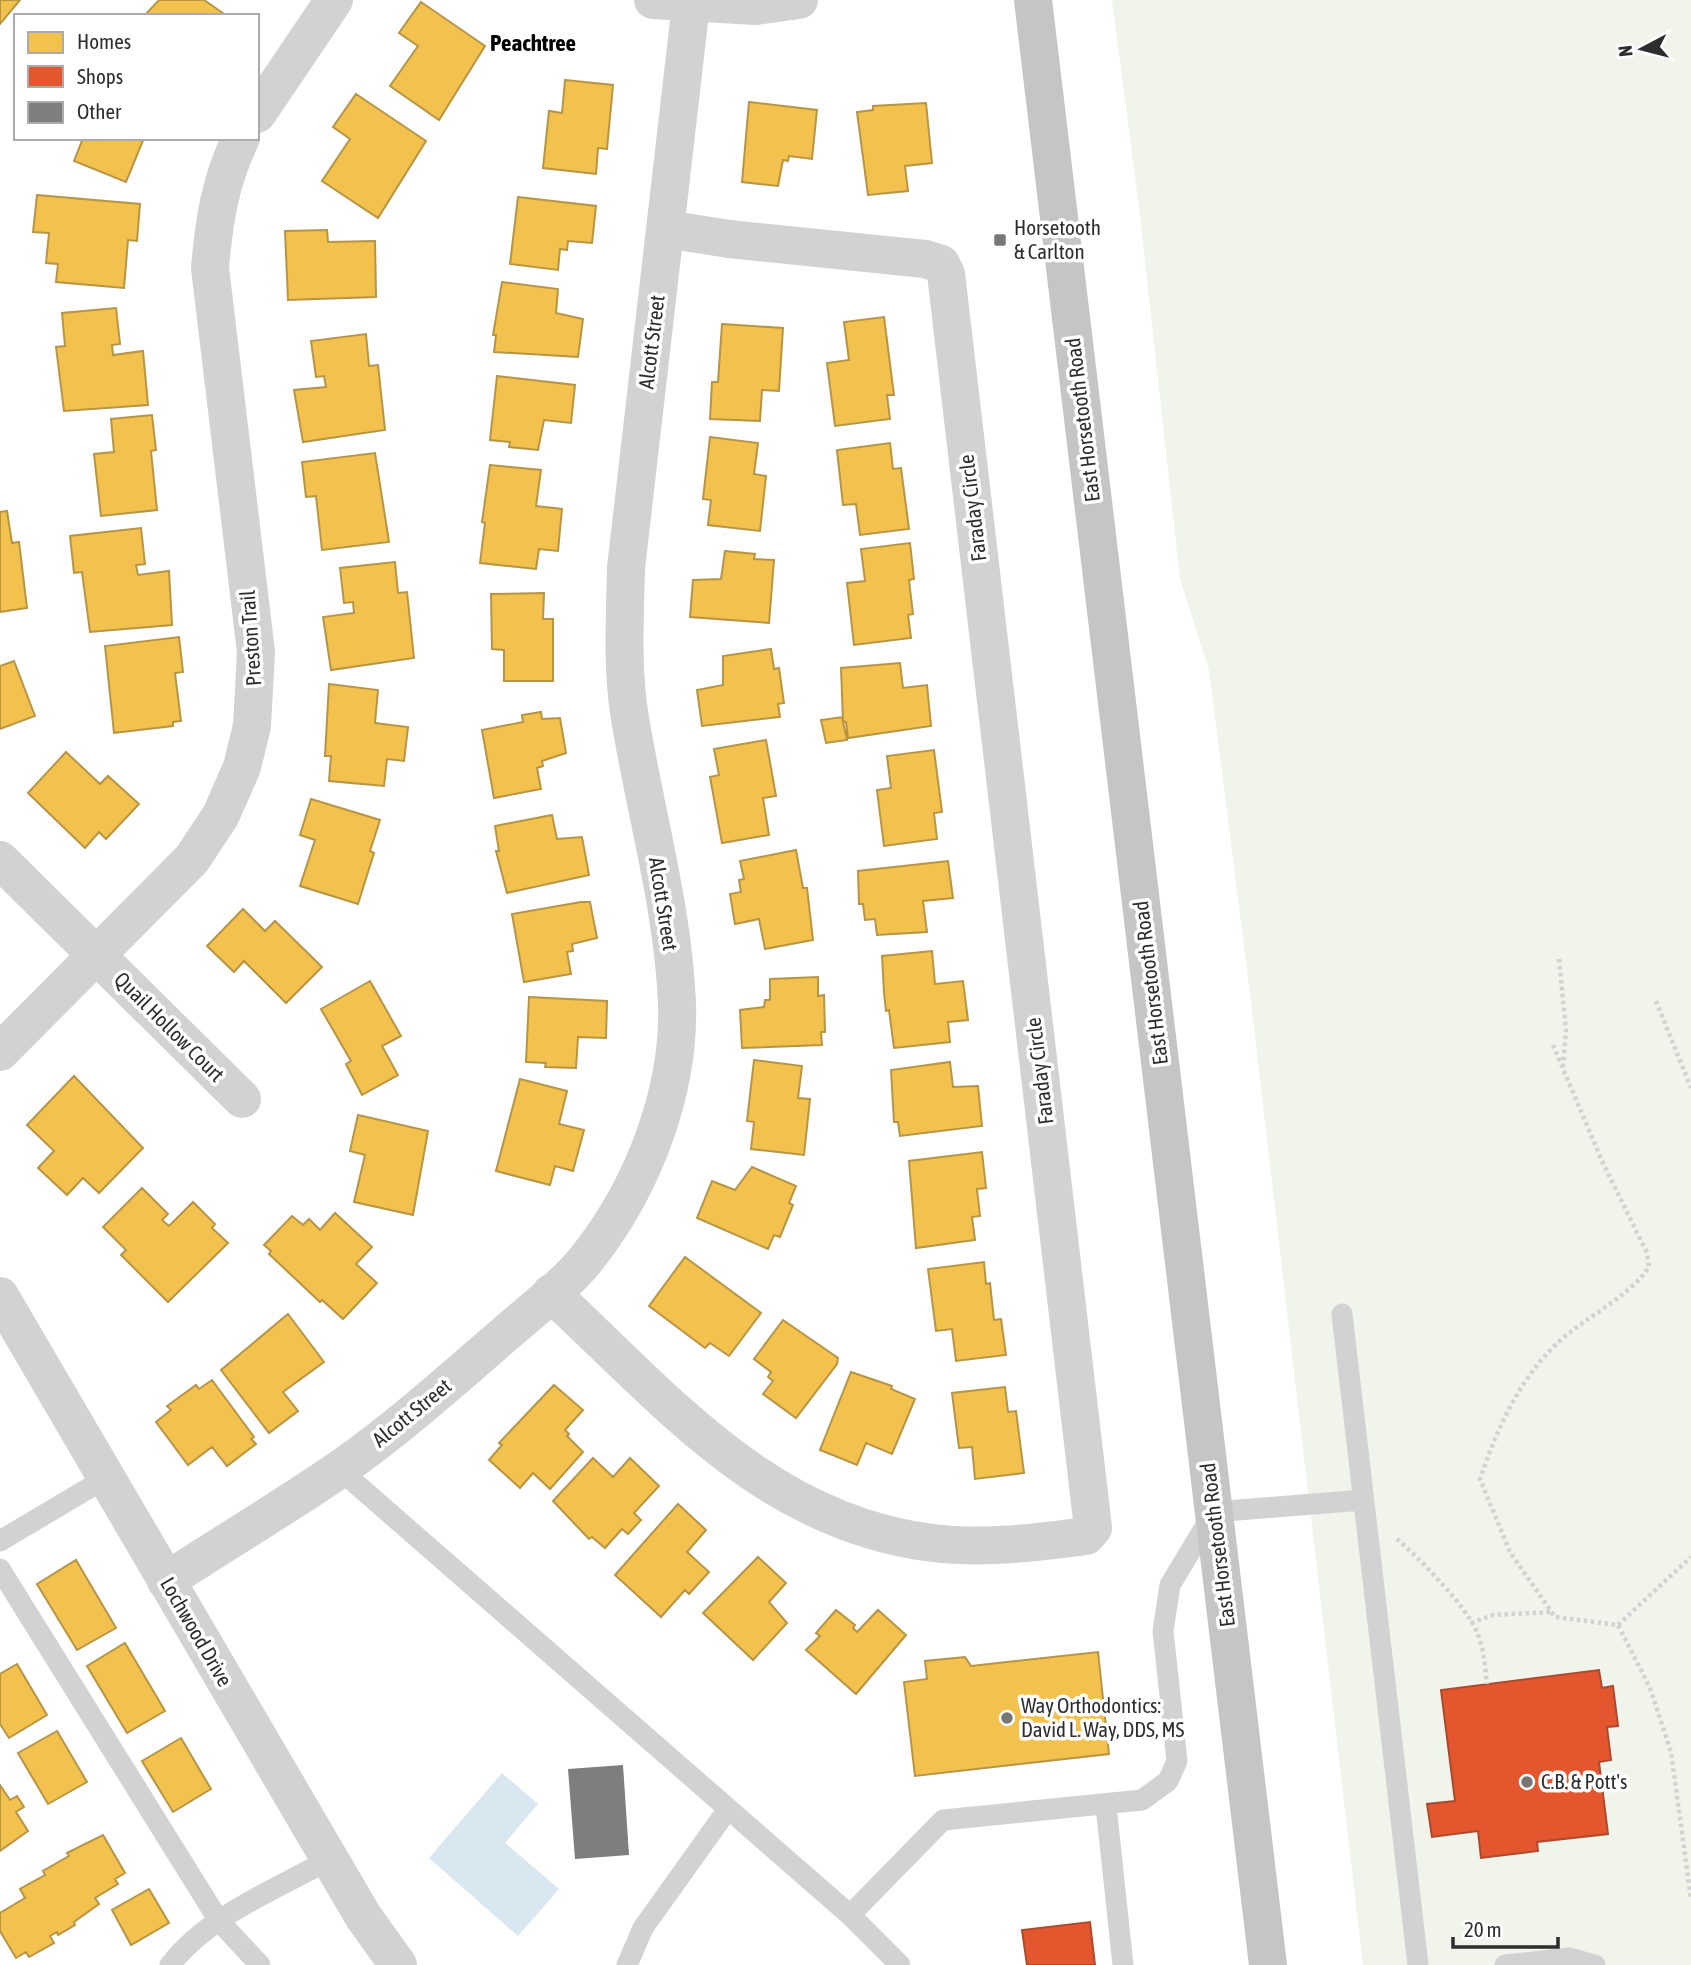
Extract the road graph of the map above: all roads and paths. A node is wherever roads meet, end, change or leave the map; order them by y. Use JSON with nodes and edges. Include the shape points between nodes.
{"nodes":[{"id":1,"x":334,"y":0,"type":"edge"},
{"id":2,"x":653,"y":0,"type":"edge"},
{"id":3,"x":799,"y":0,"type":"edge"},
{"id":4,"x":1033,"y":0,"type":"edge"},
{"id":5,"x":691,"y":5,"type":"junction"},
{"id":6,"x":259,"y":111,"type":"edge"},
{"id":7,"x":240,"y":140,"type":"edge"},
{"id":8,"x":666,"y":229,"type":"junction"},
{"id":9,"x":0,"y":860,"type":"edge"},
{"id":10,"x":96,"y":956,"type":"junction"},
{"id":11,"x":1559,"y":959,"type":"dead end"},
{"id":12,"x":1656,"y":1002,"type":"dead end"},
{"id":13,"x":1553,"y":1045,"type":"dead end"},
{"id":14,"x":0,"y":1052,"type":"edge"},
{"id":15,"x":1563,"y":1069,"type":"junction"},
{"id":16,"x":1691,"y":1088,"type":"edge"},
{"id":17,"x":242,"y":1099,"type":"dead end"},
{"id":18,"x":551,"y":1293,"type":"junction"},
{"id":19,"x":0,"y":1296,"type":"edge"},
{"id":20,"x":1342,"y":1314,"type":"dead end"},
{"id":21,"x":339,"y":1469,"type":"junction"},
{"id":22,"x":106,"y":1478,"type":"junction"},
{"id":23,"x":1363,"y":1506,"type":"junction"},
{"id":24,"x":1214,"y":1512,"type":"junction"},
{"id":25,"x":0,"y":1541,"type":"edge"},
{"id":26,"x":1691,"y":1557,"type":"edge"},
{"id":27,"x":0,"y":1569,"type":"edge"},
{"id":28,"x":166,"y":1581,"type":"junction"},
{"id":29,"x":1553,"y":1612,"type":"junction"},
{"id":30,"x":1471,"y":1623,"type":"junction"},
{"id":31,"x":1618,"y":1625,"type":"junction"},
{"id":32,"x":1487,"y":1684,"type":"dead end"},
{"id":33,"x":1106,"y":1805,"type":"junction"},
{"id":34,"x":728,"y":1809,"type":"junction"},
{"id":35,"x":330,"y":1859,"type":"junction"},
{"id":36,"x":1691,"y":1899,"type":"edge"},
{"id":37,"x":850,"y":1915,"type":"junction"},
{"id":38,"x":219,"y":1921,"type":"junction"},
{"id":39,"x":170,"y":1965,"type":"edge"},
{"id":40,"x":260,"y":1965,"type":"edge"},
{"id":41,"x":398,"y":1965,"type":"edge"},
{"id":42,"x":626,"y":1965,"type":"edge"},
{"id":43,"x":900,"y":1965,"type":"edge"},
{"id":44,"x":1122,"y":1965,"type":"edge"},
{"id":45,"x":1268,"y":1965,"type":"edge"},
{"id":46,"x":1418,"y":1965,"type":"edge"},
{"id":47,"x":1505,"y":1965,"type":"edge"},
{"id":48,"x":1595,"y":1965,"type":"edge"}],
"edges":[{"from":1,"to":6,"type":"street"},
{"from":2,"to":5,"type":"street"},
{"from":3,"to":5,"type":"street","via":[[756,6]]},
{"from":4,"to":24,"type":"main road","name":"East Horsetooth Road"},
{"from":5,"to":8,"type":"street","name":"Alcott Street"},
{"from":7,"to":10,"type":"street","name":"Preston Trail","via":[[214,215],[210,268],[256,652],[252,726],[242,767],[221,815],[192,859]]},
{"from":8,"to":18,"type":"street","name":"Alcott Street","via":[[626,568],[624,630],[629,709],[669,934],[677,1003],[675,1046],[652,1142],[616,1217],[589,1256]]},
{"from":8,"to":18,"type":"street","name":"Faraday Circle","via":[[925,259],[940,264],[946,274],[1093,1528],[1086,1536],[1031,1543],[932,1543],[873,1532],[807,1506],[762,1482],[714,1445]]},
{"from":9,"to":10,"type":"street","name":"Quail Hollow Court"},
{"from":10,"to":14,"type":"street","name":"Preston Trail"},
{"from":10,"to":17,"type":"street","name":"Quail Hollow Court"},
{"from":11,"to":15,"type":"path","via":[[1566,1030]]},
{"from":12,"to":16,"type":"path"},
{"from":13,"to":15,"type":"path"},
{"from":15,"to":29,"type":"path","via":[[1647,1253],[1649,1267],[1639,1283],[1559,1341],[1523,1385],[1494,1435],[1480,1479],[1510,1552]]},
{"from":18,"to":21,"type":"street","name":"Alcott Street","via":[[433,1397]]},
{"from":19,"to":22,"type":"street","name":"Lochwood Drive"},
{"from":20,"to":23,"type":"lane"},
{"from":21,"to":28,"type":"street","name":"Alcott Street"},
{"from":21,"to":34,"type":"lane"},
{"from":22,"to":25,"type":"lane"},
{"from":22,"to":28,"type":"street","name":"Lochwood Drive"},
{"from":23,"to":24,"type":"lane"},
{"from":23,"to":30,"type":"path","via":[[1412,1552]]},
{"from":23,"to":46,"type":"lane"},
{"from":24,"to":33,"type":"lane","via":[[1170,1585],[1163,1631],[1177,1761],[1168,1781],[1142,1800]]},
{"from":24,"to":45,"type":"main road","name":"East Horsetooth Road"},
{"from":26,"to":31,"type":"path"},
{"from":27,"to":38,"type":"lane"},
{"from":28,"to":35,"type":"street","name":"Lochwood Drive"},
{"from":29,"to":30,"type":"path","via":[[1493,1615]]},
{"from":29,"to":31,"type":"path","via":[[1555,1617]]},
{"from":30,"to":32,"type":"path","via":[[1485,1660]]},
{"from":31,"to":36,"type":"path","via":[[1650,1688],[1671,1752]]},
{"from":33,"to":37,"type":"lane","via":[[943,1820]]},
{"from":33,"to":44,"type":"lane"},
{"from":34,"to":37,"type":"lane"},
{"from":34,"to":42,"type":"lane","via":[[643,1928]]},
{"from":35,"to":38,"type":"lane"},
{"from":35,"to":41,"type":"street","name":"Lochwood Drive"},
{"from":37,"to":43,"type":"lane"},
{"from":38,"to":39,"type":"lane"},
{"from":38,"to":40,"type":"lane"},
{"from":47,"to":48,"type":"lane","via":[[1570,1958]]}]}
